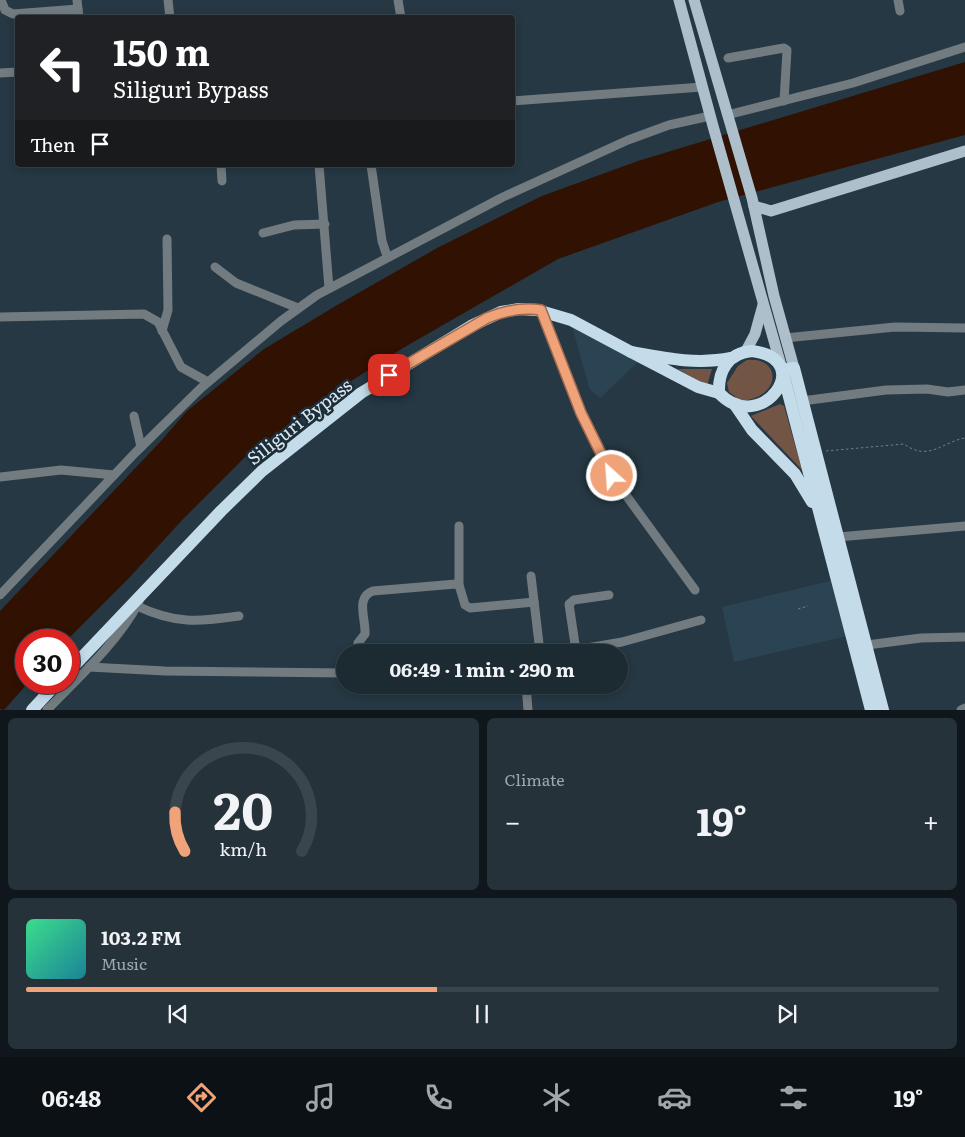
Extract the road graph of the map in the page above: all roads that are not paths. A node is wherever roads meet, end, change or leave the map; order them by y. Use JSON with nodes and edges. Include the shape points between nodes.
{"nodes":[{"id":1,"x":168,"y":0,"type":"edge"},
{"id":2,"x":398,"y":0,"type":"edge"},
{"id":3,"x":680,"y":0,"type":"edge"},
{"id":4,"x":694,"y":0,"type":"edge"},
{"id":5,"x":898,"y":0,"type":"edge"},
{"id":6,"x":2,"y":3,"type":"edge"},
{"id":7,"x":78,"y":9,"type":"edge"},
{"id":8,"x":900,"y":11,"type":"dead end"},
{"id":9,"x":170,"y":15,"type":"edge"},
{"id":10,"x":400,"y":15,"type":"edge"},
{"id":11,"x":965,"y":47,"type":"edge"},
{"id":12,"x":728,"y":58,"type":"dead end"},
{"id":13,"x":15,"y":72,"type":"edge"},
{"id":14,"x":0,"y":73,"type":"edge"},
{"id":15,"x":702,"y":87,"type":"junction"},
{"id":16,"x":515,"y":101,"type":"edge"},
{"id":17,"x":784,"y":101,"type":"junction"},
{"id":18,"x":728,"y":119,"type":"junction"},
{"id":19,"x":711,"y":121,"type":"junction"},
{"id":20,"x":965,"y":151,"type":"edge"},
{"id":21,"x":221,"y":167,"type":"edge"},
{"id":22,"x":319,"y":167,"type":"edge"},
{"id":23,"x":371,"y":167,"type":"edge"},
{"id":24,"x":222,"y":181,"type":"dead end"},
{"id":25,"x":753,"y":202,"type":"junction"},
{"id":26,"x":771,"y":211,"type":"junction"},
{"id":27,"x":325,"y":224,"type":"junction"},
{"id":28,"x":760,"y":228,"type":"junction"},
{"id":29,"x":263,"y":233,"type":"dead end"},
{"id":30,"x":167,"y":239,"type":"dead end"},
{"id":31,"x":388,"y":256,"type":"junction"},
{"id":32,"x":215,"y":267,"type":"dead end"},
{"id":33,"x":329,"y":288,"type":"junction"},
{"id":34,"x":764,"y":304,"type":"junction"},
{"id":35,"x":298,"y":308,"type":"junction"},
{"id":36,"x":541,"y":310,"type":"junction"},
{"id":37,"x":0,"y":316,"type":"edge"},
{"id":38,"x":965,"y":328,"type":"edge"},
{"id":39,"x":162,"y":331,"type":"junction"},
{"id":40,"x":785,"y":338,"type":"junction"},
{"id":41,"x":746,"y":351,"type":"junction"},
{"id":42,"x":631,"y":352,"type":"junction"},
{"id":43,"x":730,"y":358,"type":"junction"},
{"id":44,"x":788,"y":369,"type":"junction"},
{"id":45,"x":208,"y":382,"type":"junction"},
{"id":46,"x":965,"y":390,"type":"edge"},
{"id":47,"x":719,"y":393,"type":"junction"},
{"id":48,"x":802,"y":401,"type":"junction"},
{"id":49,"x":735,"y":405,"type":"junction"},
{"id":50,"x":134,"y":416,"type":"dead end"},
{"id":51,"x":141,"y":447,"type":"junction"},
{"id":52,"x":114,"y":475,"type":"junction"},
{"id":53,"x":0,"y":477,"type":"edge"},
{"id":54,"x":823,"y":521,"type":"junction"},
{"id":55,"x":459,"y":526,"type":"dead end"},
{"id":56,"x":965,"y":526,"type":"edge"},
{"id":57,"x":838,"y":537,"type":"junction"},
{"id":58,"x":531,"y":576,"type":"dead end"},
{"id":59,"x":459,"y":585,"type":"junction"},
{"id":60,"x":695,"y":590,"type":"dead end"},
{"id":61,"x":144,"y":593,"type":"junction"},
{"id":62,"x":0,"y":595,"type":"edge"},
{"id":63,"x":609,"y":595,"type":"dead end"},
{"id":64,"x":534,"y":602,"type":"junction"},
{"id":65,"x":137,"y":606,"type":"junction"},
{"id":66,"x":239,"y":616,"type":"dead end"},
{"id":67,"x":701,"y":620,"type":"dead end"},
{"id":68,"x":965,"y":637,"type":"edge"},
{"id":69,"x":358,"y":644,"type":"edge"},
{"id":70,"x":539,"y":644,"type":"edge"},
{"id":71,"x":575,"y":644,"type":"edge"},
{"id":72,"x":612,"y":644,"type":"edge"},
{"id":73,"x":866,"y":645,"type":"junction"},
{"id":74,"x":80,"y":660,"type":"edge"},
{"id":75,"x":89,"y":667,"type":"junction"},
{"id":76,"x":336,"y":673,"type":"edge"},
{"id":77,"x":47,"y":694,"type":"edge"},
{"id":78,"x":527,"y":694,"type":"edge"},
{"id":79,"x":965,"y":708,"type":"edge"},
{"id":80,"x":32,"y":710,"type":"edge"},
{"id":81,"x":47,"y":710,"type":"edge"},
{"id":82,"x":528,"y":710,"type":"edge"},
{"id":83,"x":871,"y":710,"type":"edge"},
{"id":84,"x":883,"y":710,"type":"edge"},
{"id":85,"x":961,"y":710,"type":"edge"}],
"edges":[{"from":1,"to":9,"type":"street"},
{"from":2,"to":10,"type":"street"},
{"from":3,"to":15,"type":"main road"},
{"from":4,"to":18,"type":"main road"},
{"from":5,"to":8,"type":"street"},
{"from":6,"to":7,"type":"street","via":[[13,14]]},
{"from":11,"to":17,"type":"street"},
{"from":12,"to":17,"type":"street","via":[[787,50]]},
{"from":13,"to":14,"type":"street"},
{"from":15,"to":16,"type":"street"},
{"from":15,"to":19,"type":"main road"},
{"from":17,"to":18,"type":"street"},
{"from":18,"to":25,"type":"main road"},
{"from":19,"to":31,"type":"street","via":[[669,125],[628,140],[503,197]]},
{"from":19,"to":34,"type":"main road"},
{"from":20,"to":26,"type":"main road"},
{"from":21,"to":24,"type":"street"},
{"from":22,"to":27,"type":"street"},
{"from":23,"to":31,"type":"street","via":[[382,241]]},
{"from":25,"to":26,"type":"main road"},
{"from":25,"to":28,"type":"main road"},
{"from":26,"to":28,"type":"main road"},
{"from":27,"to":29,"type":"street","via":[[294,225]]},
{"from":27,"to":33,"type":"street"},
{"from":28,"to":40,"type":"main road"},
{"from":30,"to":39,"type":"street","via":[[168,310]]},
{"from":31,"to":33,"type":"street"},
{"from":32,"to":35,"type":"street","via":[[236,283]]},
{"from":33,"to":35,"type":"street"},
{"from":34,"to":41,"type":"main road"},
{"from":34,"to":44,"type":"main road"},
{"from":35,"to":45,"type":"street"},
{"from":36,"to":42,"type":"highway","name":"Siliguri Bypass","via":[[571,320]]},
{"from":36,"to":60,"type":"street","via":[[581,413],[612,476]]},
{"from":36,"to":61,"type":"highway","name":"Siliguri Bypass","via":[[519,309],[487,318],[361,393],[262,471],[214,517]]},
{"from":37,"to":39,"type":"street","via":[[136,313],[152,317]]},
{"from":38,"to":40,"type":"street","via":[[895,327]]},
{"from":39,"to":45,"type":"street","via":[[181,366]]},
{"from":40,"to":44,"type":"main road"},
{"from":41,"to":43,"type":"highway"},
{"from":41,"to":44,"type":"highway","via":[[770,356]]},
{"from":42,"to":43,"type":"highway","via":[[673,360]]},
{"from":42,"to":47,"type":"highway","name":"Siliguri Bypass","via":[[698,387]]},
{"from":43,"to":47,"type":"highway","via":[[721,373]]},
{"from":44,"to":48,"type":"highway"},
{"from":44,"to":49,"type":"highway","via":[[773,396],[756,405]]},
{"from":44,"to":54,"type":"highway"},
{"from":45,"to":51,"type":"street"},
{"from":46,"to":48,"type":"street","via":[[886,390]]},
{"from":47,"to":49,"type":"highway"},
{"from":48,"to":57,"type":"highway"},
{"from":49,"to":54,"type":"highway","via":[[752,430],[795,474]]},
{"from":50,"to":51,"type":"street"},
{"from":51,"to":52,"type":"street"},
{"from":52,"to":53,"type":"street","via":[[62,470]]},
{"from":52,"to":62,"type":"street"},
{"from":54,"to":83,"type":"highway"},
{"from":55,"to":59,"type":"street"},
{"from":56,"to":57,"type":"street"},
{"from":57,"to":73,"type":"highway"},
{"from":58,"to":64,"type":"street"},
{"from":59,"to":64,"type":"street","via":[[468,608]]},
{"from":59,"to":69,"type":"street","via":[[392,588],[368,593],[363,599],[365,634]]},
{"from":61,"to":65,"type":"street"},
{"from":61,"to":74,"type":"highway","name":"Siliguri Bypass"},
{"from":63,"to":71,"type":"street","via":[[574,600],[569,604]]},
{"from":64,"to":70,"type":"street"},
{"from":65,"to":66,"type":"street","via":[[161,617],[178,620]]},
{"from":65,"to":75,"type":"street"},
{"from":67,"to":72,"type":"street"},
{"from":68,"to":73,"type":"street","via":[[921,638]]},
{"from":73,"to":84,"type":"highway"},
{"from":75,"to":76,"type":"street","via":[[165,672]]},
{"from":75,"to":81,"type":"street"},
{"from":77,"to":80,"type":"highway"},
{"from":78,"to":82,"type":"street"},
{"from":79,"to":85,"type":"street"}]}
